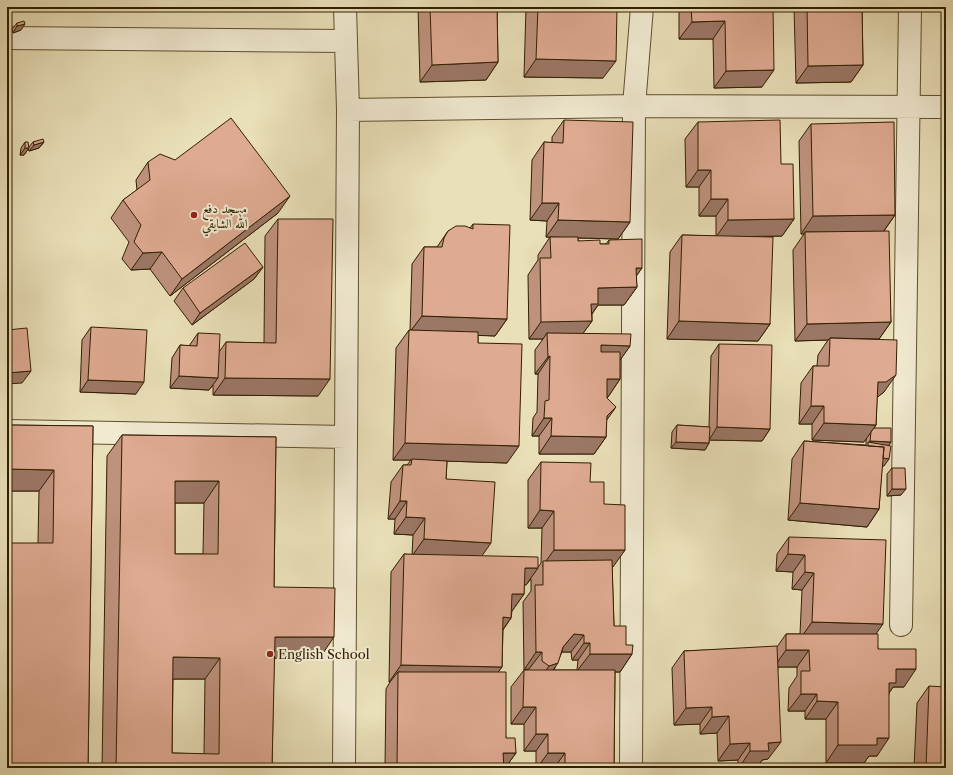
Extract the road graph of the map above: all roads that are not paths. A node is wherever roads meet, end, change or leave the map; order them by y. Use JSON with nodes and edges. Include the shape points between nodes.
{"nodes":[{"id":1,"x":345,"y":7,"type":"edge"},
{"id":2,"x":642,"y":7,"type":"edge"},
{"id":3,"x":910,"y":7,"type":"edge"},
{"id":4,"x":7,"y":38,"type":"edge"},
{"id":5,"x":346,"y":41,"type":"junction"},
{"id":6,"x":634,"y":106,"type":"junction"},
{"id":7,"x":909,"y":107,"type":"junction"},
{"id":8,"x":946,"y":107,"type":"edge"},
{"id":9,"x":348,"y":110,"type":"junction"},
{"id":10,"x":7,"y":432,"type":"edge"},
{"id":11,"x":346,"y":437,"type":"junction"},
{"id":12,"x":901,"y":625,"type":"dead end"},
{"id":13,"x":344,"y":768,"type":"edge"},
{"id":14,"x":631,"y":768,"type":"edge"}],
"edges":[{"from":1,"to":5,"type":"street"},
{"from":2,"to":6,"type":"street"},
{"from":3,"to":7,"type":"street"},
{"from":4,"to":5,"type":"street"},
{"from":5,"to":9,"type":"street"},
{"from":6,"to":7,"type":"street"},
{"from":6,"to":9,"type":"street"},
{"from":6,"to":14,"type":"street"},
{"from":7,"to":8,"type":"street"},
{"from":7,"to":12,"type":"street"},
{"from":9,"to":11,"type":"street"},
{"from":10,"to":11,"type":"street"},
{"from":11,"to":13,"type":"street"}]}
